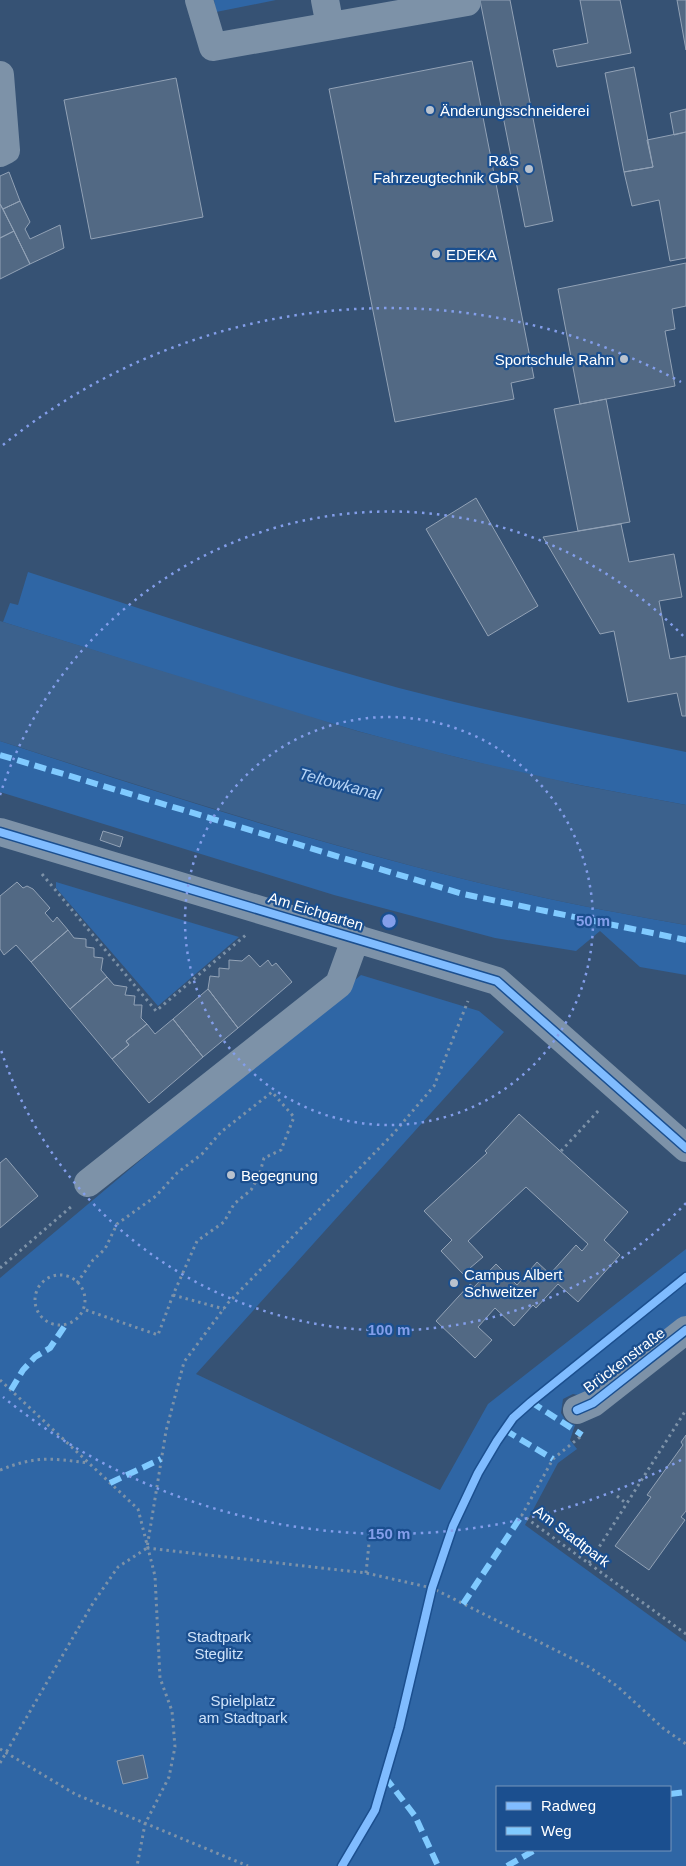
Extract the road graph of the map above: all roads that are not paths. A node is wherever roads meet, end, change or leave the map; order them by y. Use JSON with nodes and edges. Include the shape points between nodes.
{"nodes":[{"id":1,"x":199,"y":0,"type":"edge"},
{"id":2,"x":467,"y":0,"type":"edge"},
{"id":3,"x":328,"y":13,"type":"edge"},
{"id":4,"x":0,"y":75,"type":"edge"},
{"id":5,"x":0,"y":153,"type":"edge"},
{"id":6,"x":0,"y":832,"type":"edge"},
{"id":7,"x":356,"y":937,"type":"junction"},
{"id":8,"x":686,"y":1148,"type":"edge"},
{"id":9,"x":88,"y":1183,"type":"road end"},
{"id":10,"x":686,"y":1330,"type":"edge"},
{"id":11,"x":579,"y":1423,"type":"road end"}],
"edges":[{"from":1,"to":3,"type":"street","via":[[213,47]]},
{"from":2,"to":3,"type":"street"},
{"from":4,"to":5,"type":"street","via":[[6,150]]},
{"from":6,"to":7,"type":"street","name":"Am Eichgarten"},
{"from":7,"to":8,"type":"street","name":"Am Eichgarten","via":[[496,981]]},
{"from":7,"to":9,"type":"street","via":[[339,984]]},
{"from":10,"to":11,"type":"street","name":"Brückenstraße","via":[[593,1403]]}]}
